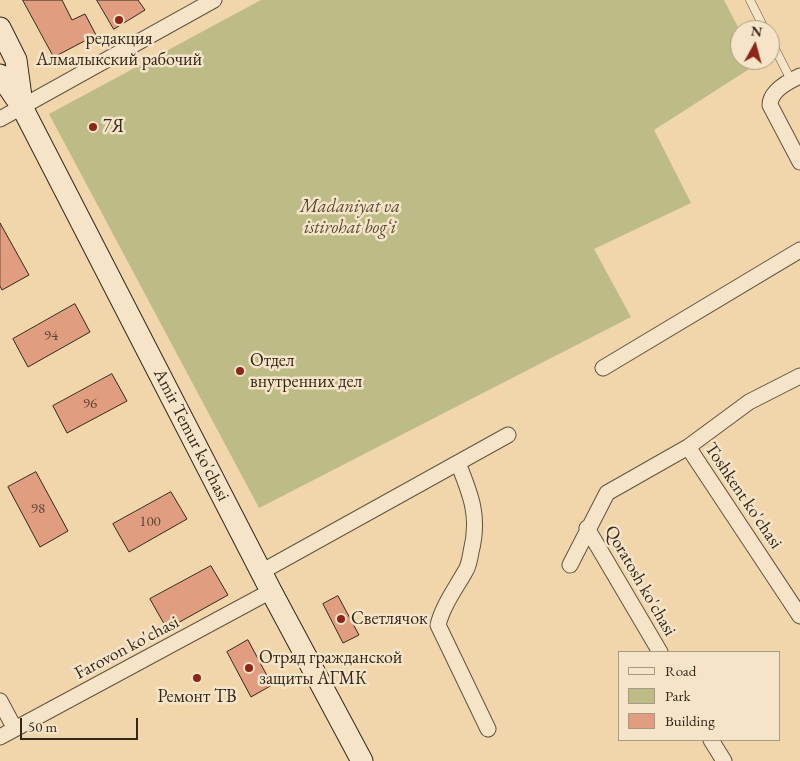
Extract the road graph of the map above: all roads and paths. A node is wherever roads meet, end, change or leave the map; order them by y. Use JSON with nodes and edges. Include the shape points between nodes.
{"nodes":[{"id":1,"x":214,"y":0,"type":"edge"},
{"id":2,"x":750,"y":0,"type":"edge"},
{"id":3,"x":760,"y":20,"type":"edge"},
{"id":4,"x":0,"y":28,"type":"edge"},
{"id":5,"x":780,"y":54,"type":"edge"},
{"id":6,"x":0,"y":74,"type":"edge"},
{"id":7,"x":796,"y":78,"type":"edge"},
{"id":8,"x":22,"y":107,"type":"junction"},
{"id":9,"x":0,"y":119,"type":"edge"},
{"id":10,"x":800,"y":162,"type":"edge"},
{"id":11,"x":800,"y":250,"type":"edge"},
{"id":12,"x":603,"y":368,"type":"dead end"},
{"id":13,"x":800,"y":376,"type":"edge"},
{"id":14,"x":508,"y":435,"type":"dead end"},
{"id":15,"x":688,"y":448,"type":"junction"},
{"id":16,"x":458,"y":463,"type":"junction"},
{"id":17,"x":587,"y":528,"type":"junction"},
{"id":18,"x":570,"y":565,"type":"dead end"},
{"id":19,"x":266,"y":581,"type":"junction"},
{"id":20,"x":800,"y":616,"type":"edge"},
{"id":21,"x":659,"y":651,"type":"edge"},
{"id":22,"x":0,"y":701,"type":"edge"},
{"id":23,"x":15,"y":729,"type":"junction"},
{"id":24,"x":488,"y":729,"type":"dead end"},
{"id":25,"x":0,"y":737,"type":"edge"},
{"id":26,"x":712,"y":741,"type":"edge"},
{"id":27,"x":362,"y":761,"type":"edge"},
{"id":28,"x":724,"y":761,"type":"edge"}],
"edges":[{"from":1,"to":8,"type":"street"},
{"from":2,"to":3,"type":"lane"},
{"from":4,"to":8,"type":"main road","name":"Amir Temur ko'chasi","via":[[16,60]]},
{"from":5,"to":7,"type":"lane"},
{"from":6,"to":8,"type":"main road","name":"Amir Temur ko'chasi"},
{"from":7,"to":10,"type":"street","via":[[774,94],[770,106]]},
{"from":8,"to":9,"type":"street"},
{"from":8,"to":19,"type":"main road","name":"Amir Temur ko'chasi"},
{"from":11,"to":12,"type":"street"},
{"from":13,"to":15,"type":"street","via":[[749,402]]},
{"from":14,"to":16,"type":"street","name":"Farovon ko'chasi"},
{"from":15,"to":17,"type":"street","via":[[607,493]]},
{"from":15,"to":20,"type":"street","name":"Toshkent ko'chasi"},
{"from":16,"to":19,"type":"street","name":"Farovon ko'chasi"},
{"from":16,"to":24,"type":"street","via":[[476,516],[474,538],[467,568],[440,615],[438,625]]},
{"from":17,"to":18,"type":"street"},
{"from":17,"to":21,"type":"street","name":"Qoratosh ko'chasi"},
{"from":19,"to":23,"type":"street","name":"Farovon ko'chasi"},
{"from":19,"to":27,"type":"main road","name":"Amir Temur ko'chasi"},
{"from":22,"to":23,"type":"street"},
{"from":23,"to":25,"type":"street","name":"Farovon ko'chasi"},
{"from":26,"to":28,"type":"street"}]}
